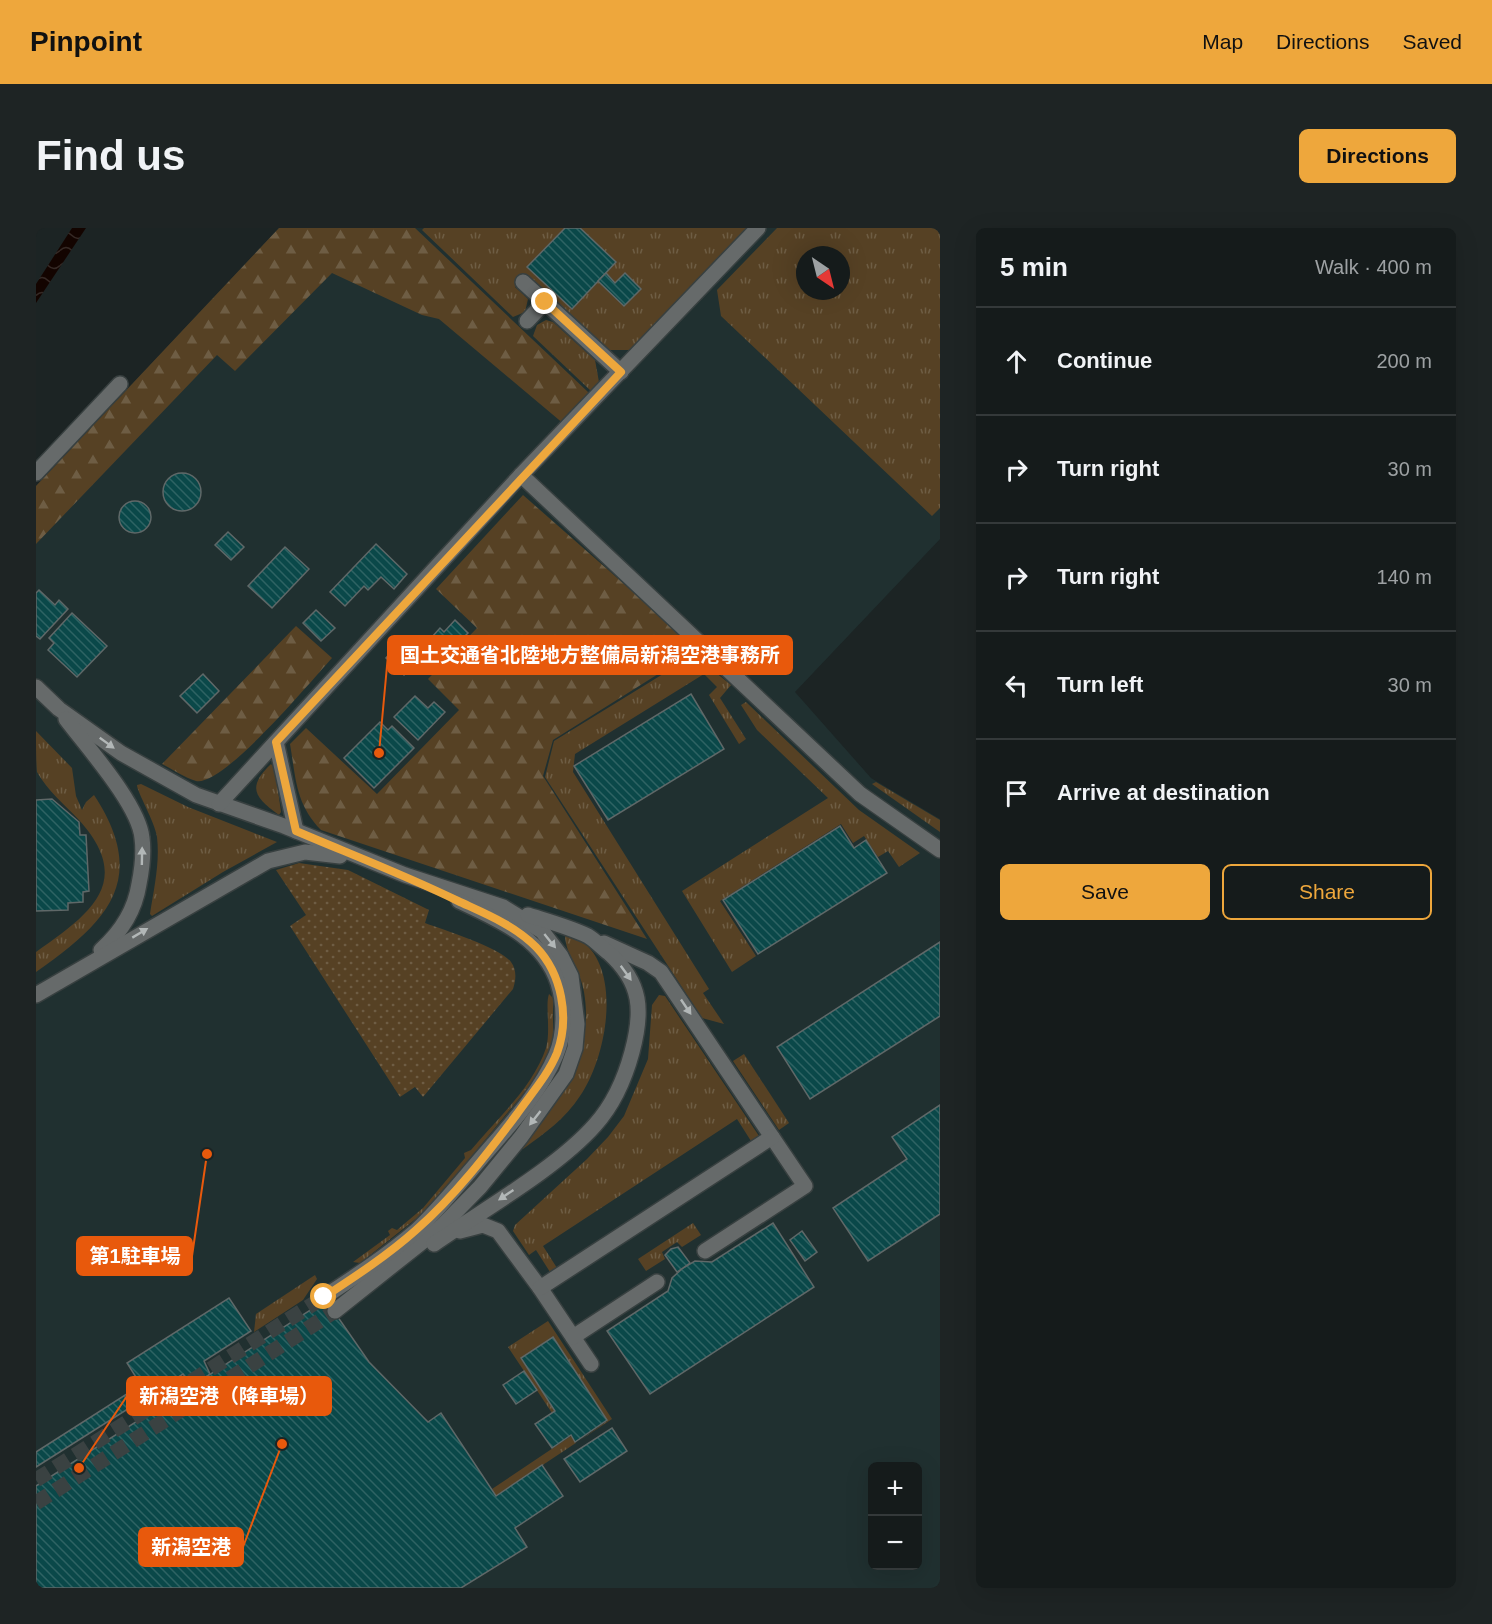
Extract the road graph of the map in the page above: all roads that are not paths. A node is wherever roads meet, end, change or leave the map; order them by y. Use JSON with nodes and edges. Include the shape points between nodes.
{"nodes":[{"id":1,"x":758,"y":228,"type":"edge"},
{"id":2,"x":523,"y":282,"type":"dead end"},
{"id":3,"x":545,"y":302,"type":"junction"},
{"id":4,"x":527,"y":321,"type":"dead end"},
{"id":5,"x":621,"y":372,"type":"junction"},
{"id":6,"x":120,"y":384,"type":"dead end"},
{"id":7,"x":36,"y":473,"type":"edge"},
{"id":8,"x":521,"y":475,"type":"junction"},
{"id":9,"x":36,"y":687,"type":"edge"},
{"id":10,"x":59,"y":709,"type":"junction"},
{"id":11,"x":276,"y":742,"type":"junction"},
{"id":12,"x":219,"y":804,"type":"junction"},
{"id":13,"x":296,"y":831,"type":"junction"},
{"id":14,"x":940,"y":850,"type":"edge"},
{"id":15,"x":363,"y":860,"type":"junction"},
{"id":16,"x":405,"y":875,"type":"junction"},
{"id":17,"x":503,"y":907,"type":"junction"},
{"id":18,"x":591,"y":937,"type":"junction"},
{"id":19,"x":36,"y":994,"type":"edge"},
{"id":20,"x":772,"y":1137,"type":"junction"},
{"id":21,"x":440,"y":1239,"type":"junction"},
{"id":22,"x":705,"y":1251,"type":"dead end"},
{"id":23,"x":657,"y":1282,"type":"dead end"},
{"id":24,"x":540,"y":1288,"type":"junction"},
{"id":25,"x":324,"y":1297,"type":"tunnel mouth"},
{"id":26,"x":573,"y":1337,"type":"junction"},
{"id":27,"x":591,"y":1364,"type":"dead end"}],
"edges":[{"from":1,"to":5,"type":"street"},
{"from":2,"to":3,"type":"street"},
{"from":3,"to":4,"type":"street"},
{"from":3,"to":5,"type":"street"},
{"from":5,"to":8,"type":"street"},
{"from":6,"to":7,"type":"street"},
{"from":8,"to":11,"type":"street"},
{"from":8,"to":14,"type":"street","via":[[860,794]]},
{"from":9,"to":10,"type":"street"},
{"from":10,"to":12,"type":"street","one_way":true,"via":[[160,777]]},
{"from":19,"to":10,"type":"street","one_way":true,"via":[[93,956],[121,929],[138,891],[142,867],[142,836],[136,817]]},
{"from":11,"to":12,"type":"street"},
{"from":11,"to":13,"type":"street"},
{"from":12,"to":13,"type":"street"},
{"from":13,"to":15,"type":"street"},
{"from":15,"to":16,"type":"street"},
{"from":19,"to":15,"type":"street","one_way":true,"via":[[268,861],[305,852]]},
{"from":16,"to":17,"type":"street"},
{"from":16,"to":25,"type":"street","via":[[498,920],[537,948],[558,982],[563,1006],[562,1035],[544,1077],[505,1130],[433,1214],[358,1275]]},
{"from":17,"to":18,"type":"street"},
{"from":17,"to":21,"type":"street","one_way":true,"via":[[542,931],[571,976],[577,1024],[575,1048],[566,1074],[521,1137],[441,1227],[335,1311]]},
{"from":18,"to":20,"type":"street","one_way":true,"via":[[661,972]]},
{"from":18,"to":21,"type":"street","one_way":true,"via":[[631,979],[638,1000],[638,1030],[618,1088],[596,1124],[559,1158]]},
{"from":20,"to":22,"type":"street","via":[[805,1186]]},
{"from":20,"to":24,"type":"street"},
{"from":21,"to":24,"type":"street","via":[[471,1226],[483,1225],[498,1231]]},
{"from":23,"to":26,"type":"street"},
{"from":24,"to":26,"type":"street"},
{"from":26,"to":27,"type":"street"}]}
